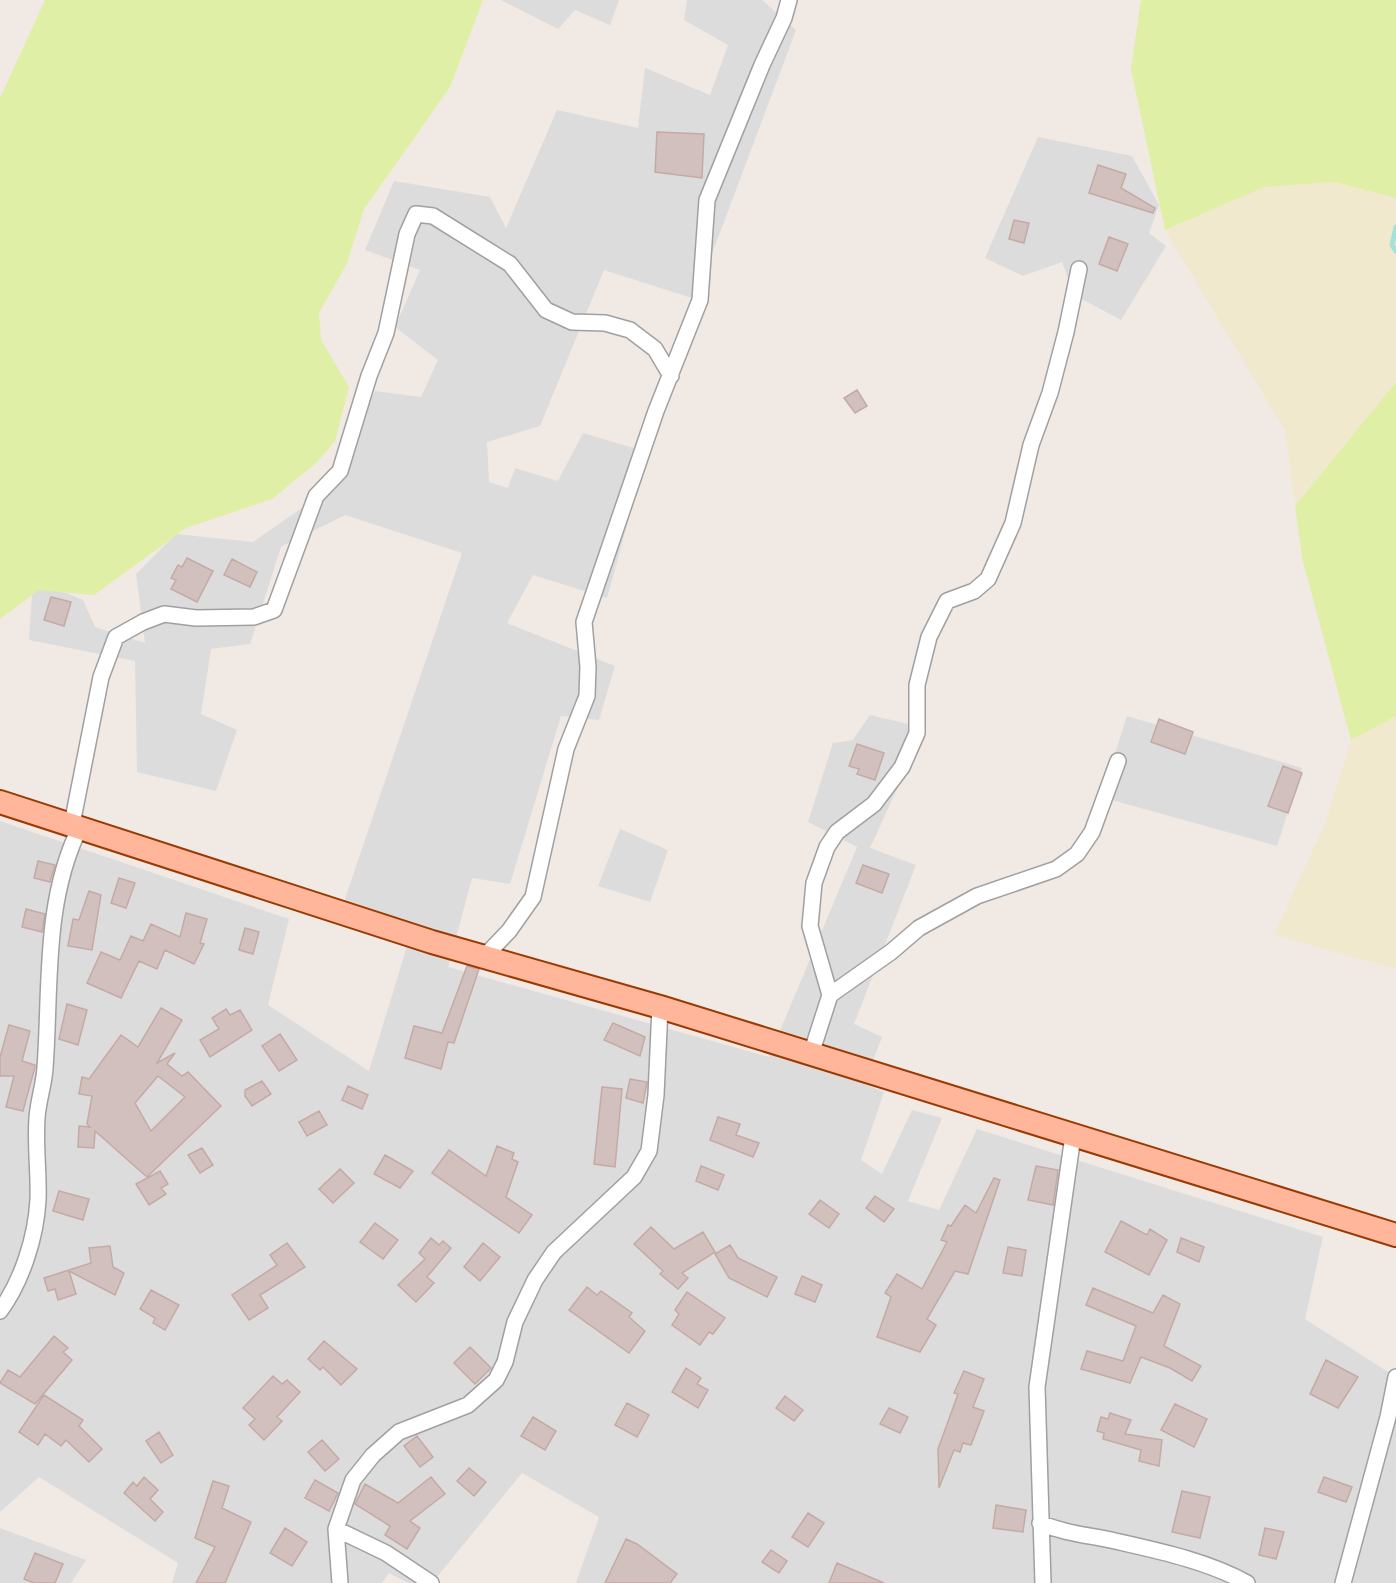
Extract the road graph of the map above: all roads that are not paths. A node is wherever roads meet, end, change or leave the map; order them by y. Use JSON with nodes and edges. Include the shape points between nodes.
{"nodes":[{"id":1,"x":789,"y":0,"type":"edge"},
{"id":2,"x":1080,"y":269,"type":"dead end"},
{"id":3,"x":671,"y":376,"type":"junction"},
{"id":4,"x":1118,"y":761,"type":"dead end"},
{"id":5,"x":0,"y":802,"type":"edge"},
{"id":6,"x":76,"y":825,"type":"junction"},
{"id":7,"x":484,"y":957,"type":"junction"},
{"id":8,"x":830,"y":995,"type":"junction"},
{"id":9,"x":660,"y":1007,"type":"junction"},
{"id":10,"x":811,"y":1054,"type":"junction"},
{"id":11,"x":1073,"y":1136,"type":"junction"},
{"id":12,"x":1396,"y":1235,"type":"edge"},
{"id":13,"x":0,"y":1311,"type":"edge"},
{"id":14,"x":1396,"y":1377,"type":"edge"},
{"id":15,"x":1040,"y":1523,"type":"junction"},
{"id":16,"x":336,"y":1529,"type":"junction"},
{"id":17,"x":340,"y":1583,"type":"edge"},
{"id":18,"x":431,"y":1583,"type":"edge"},
{"id":19,"x":1043,"y":1583,"type":"edge"},
{"id":20,"x":1247,"y":1583,"type":"edge"},
{"id":21,"x":1343,"y":1583,"type":"edge"}],
"edges":[{"from":1,"to":3,"type":"street","via":[[707,200],[700,300]]},
{"from":2,"to":8,"type":"street","via":[[1013,523],[988,579],[974,591],[947,601],[929,637],[917,685],[917,733],[902,768],[874,804],[837,832],[814,883],[810,926]]},
{"from":3,"to":6,"type":"street","via":[[655,349],[630,330],[605,323],[572,322],[546,310],[510,264],[433,216],[416,214],[407,234],[386,333],[340,471],[316,496],[274,609],[254,617],[164,614],[117,637],[100,677]]},
{"from":3,"to":7,"type":"street","via":[[584,622],[586,696],[566,749],[533,897]]},
{"from":4,"to":8,"type":"street","via":[[1092,832],[1077,854],[1056,869],[977,896],[919,928]]},
{"from":5,"to":6,"type":"main road"},
{"from":6,"to":7,"type":"main road"},
{"from":6,"to":13,"type":"street","via":[[65,857],[52,926],[45,1070],[37,1118],[38,1201],[34,1230],[22,1269]]},
{"from":7,"to":9,"type":"main road"},
{"from":8,"to":10,"type":"street"},
{"from":9,"to":10,"type":"main road"},
{"from":9,"to":16,"type":"street","via":[[651,1132],[648,1151],[634,1178],[554,1252],[515,1322],[496,1380],[468,1405],[399,1432],[373,1455],[353,1480]]},
{"from":10,"to":11,"type":"main road"},
{"from":11,"to":12,"type":"main road"},
{"from":11,"to":15,"type":"street","via":[[1037,1387]]},
{"from":14,"to":21,"type":"street"},
{"from":15,"to":19,"type":"street"},
{"from":15,"to":20,"type":"street","via":[[1066,1534],[1113,1540],[1222,1570]]},
{"from":16,"to":17,"type":"street"},
{"from":16,"to":18,"type":"street","via":[[386,1553]]}]}
